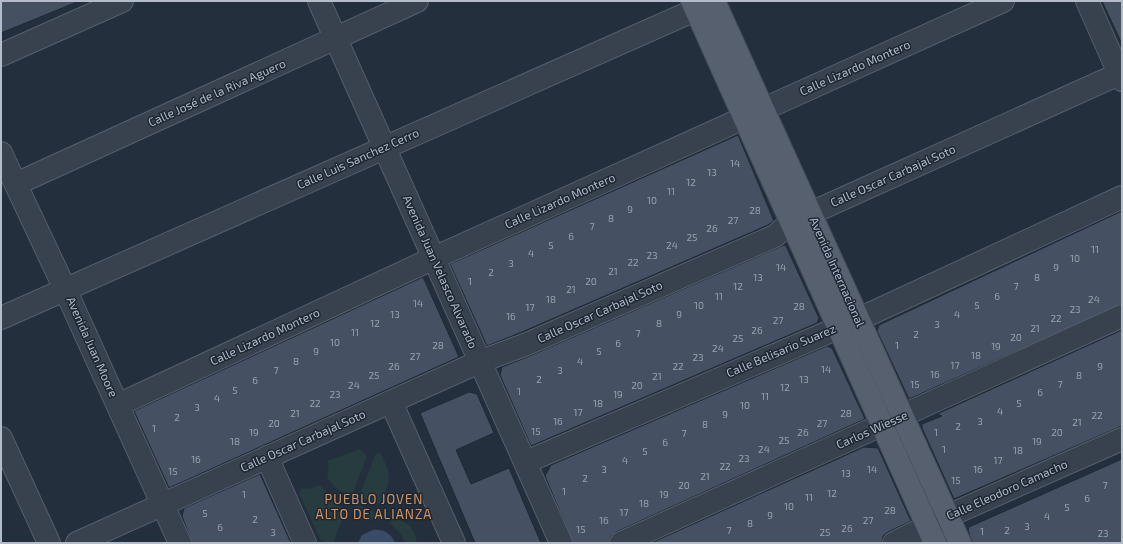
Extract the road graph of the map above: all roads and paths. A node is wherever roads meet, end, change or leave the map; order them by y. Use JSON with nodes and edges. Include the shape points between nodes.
{"nodes":[{"id":1,"x":122,"y":1,"type":"edge"},
{"id":2,"x":319,"y":1,"type":"edge"},
{"id":3,"x":417,"y":1,"type":"edge"},
{"id":4,"x":1003,"y":1,"type":"edge"},
{"id":5,"x":1087,"y":1,"type":"edge"},
{"id":6,"x":706,"y":3,"type":"edge"},
{"id":7,"x":336,"y":39,"type":"junction"},
{"id":8,"x":1,"y":55,"type":"edge"},
{"id":9,"x":1121,"y":77,"type":"edge"},
{"id":10,"x":753,"y":113,"type":"junction"},
{"id":11,"x":385,"y":148,"type":"junction"},
{"id":12,"x":1,"y":153,"type":"edge"},
{"id":13,"x":16,"y":184,"type":"junction"},
{"id":14,"x":1122,"y":197,"type":"edge"},
{"id":15,"x":810,"y":213,"type":"junction"},
{"id":16,"x":791,"y":222,"type":"junction"},
{"id":17,"x":434,"y":258,"type":"junction"},
{"id":18,"x":65,"y":289,"type":"junction"},
{"id":19,"x":1122,"y":316,"type":"edge"},
{"id":20,"x":1,"y":318,"type":"edge"},
{"id":21,"x":859,"y":319,"type":"junction"},
{"id":22,"x":838,"y":327,"type":"junction"},
{"id":23,"x":480,"y":362,"type":"junction"},
{"id":24,"x":391,"y":402,"type":"junction"},
{"id":25,"x":118,"y":406,"type":"junction"},
{"id":26,"x":903,"y":416,"type":"junction"},
{"id":27,"x":882,"y":425,"type":"junction"},
{"id":28,"x":1,"y":438,"type":"edge"},
{"id":29,"x":1122,"y":439,"type":"edge"},
{"id":30,"x":267,"y":457,"type":"junction"},
{"id":31,"x":526,"y":462,"type":"junction"},
{"id":32,"x":163,"y":504,"type":"junction"},
{"id":33,"x":948,"y":516,"type":"junction"},
{"id":34,"x":932,"y":535,"type":"edge"},
{"id":35,"x":49,"y":543,"type":"edge"},
{"id":36,"x":77,"y":543,"type":"edge"},
{"id":37,"x":180,"y":543,"type":"edge"},
{"id":38,"x":306,"y":543,"type":"edge"},
{"id":39,"x":454,"y":543,"type":"edge"},
{"id":40,"x":561,"y":543,"type":"edge"},
{"id":41,"x":621,"y":543,"type":"edge"},
{"id":42,"x":894,"y":543,"type":"edge"},
{"id":43,"x":960,"y":543,"type":"edge"}],
"edges":[{"from":1,"to":8,"type":"street"},
{"from":2,"to":7,"type":"street","name":"Avenida Juan Velasco Alvarado"},
{"from":3,"to":7,"type":"street","name":"Calle José de la Riva Aguero"},
{"from":4,"to":10,"type":"street","name":"Calle Lizardo Montero"},
{"from":5,"to":9,"type":"street"},
{"from":6,"to":10,"type":"main road","name":"Avenida Internacional"},
{"from":6,"to":11,"type":"street","name":"Calle Luis Sanchez Cerro"},
{"from":7,"to":11,"type":"street","name":"Avenida Juan Velasco Alvarado"},
{"from":7,"to":13,"type":"street","name":"Calle José de la Riva Aguero"},
{"from":9,"to":15,"type":"street","name":"Calle Oscar Carbajal Soto"},
{"from":10,"to":15,"type":"main road","name":"Avenida Internacional"},
{"from":10,"to":16,"type":"main road","name":"Avenida Internacional"},
{"from":10,"to":17,"type":"street","name":"Calle Lizardo Montero"},
{"from":11,"to":17,"type":"street","name":"Avenida Juan Velasco Alvarado"},
{"from":11,"to":18,"type":"street","name":"Calle Luis Sanchez Cerro"},
{"from":12,"to":13,"type":"street","name":"Avenida Juan Moore"},
{"from":13,"to":18,"type":"street","name":"Avenida Juan Moore"},
{"from":14,"to":21,"type":"street","name":"Calle Belisario Suarez"},
{"from":15,"to":16,"type":"street","name":"Calle Oscar Carbajal Soto"},
{"from":15,"to":21,"type":"main road","name":"Avenida Internacional"},
{"from":16,"to":22,"type":"main road","name":"Avenida Internacional"},
{"from":16,"to":23,"type":"street","name":"Calle Oscar Carbajal Soto","via":[[775,236]]},
{"from":17,"to":23,"type":"street","name":"Avenida Juan Velasco Alvarado"},
{"from":17,"to":25,"type":"street","name":"Calle Lizardo Montero"},
{"from":18,"to":20,"type":"street","name":"Calle Luis Sanchez Cerro"},
{"from":18,"to":25,"type":"street","name":"Avenida Juan Moore"},
{"from":19,"to":26,"type":"street","name":"Carlos Wiesse"},
{"from":21,"to":22,"type":"street","name":"Calle Belisario Suarez"},
{"from":21,"to":26,"type":"main road","name":"Avenida Internacional"},
{"from":22,"to":27,"type":"main road","name":"Avenida Internacional"},
{"from":22,"to":31,"type":"street","name":"Calle Belisario Suarez"},
{"from":23,"to":24,"type":"street","name":"Calle Oscar Carbajal Soto"},
{"from":23,"to":31,"type":"street","name":"Avenida Juan Velasco Alvarado"},
{"from":24,"to":30,"type":"street","name":"Calle Oscar Carbajal Soto"},
{"from":24,"to":39,"type":"street"},
{"from":25,"to":32,"type":"street","name":"Avenida Juan Moore"},
{"from":26,"to":27,"type":"street","name":"Carlos Wiesse"},
{"from":26,"to":33,"type":"main road","name":"Avenida Internacional"},
{"from":27,"to":34,"type":"main road","name":"Avenida Internacional"},
{"from":27,"to":41,"type":"street","name":"Carlos Wiesse"},
{"from":28,"to":35,"type":"street"},
{"from":29,"to":33,"type":"street","name":"Calle Eleodoro Camacho"},
{"from":30,"to":32,"type":"street","name":"Calle Oscar Carbajal Soto"},
{"from":30,"to":38,"type":"street"},
{"from":31,"to":40,"type":"street","name":"Avenida Juan Velasco Alvarado"},
{"from":32,"to":36,"type":"street","name":"Calle Oscar Carbajal Soto"},
{"from":32,"to":37,"type":"street","name":"Avenida Juan Moore"},
{"from":33,"to":34,"type":"street","name":"Calle Eleodoro Camacho"},
{"from":33,"to":43,"type":"main road","name":"Avenida Internacional"},
{"from":34,"to":42,"type":"street","name":"Calle Eleodoro Camacho"}]}
